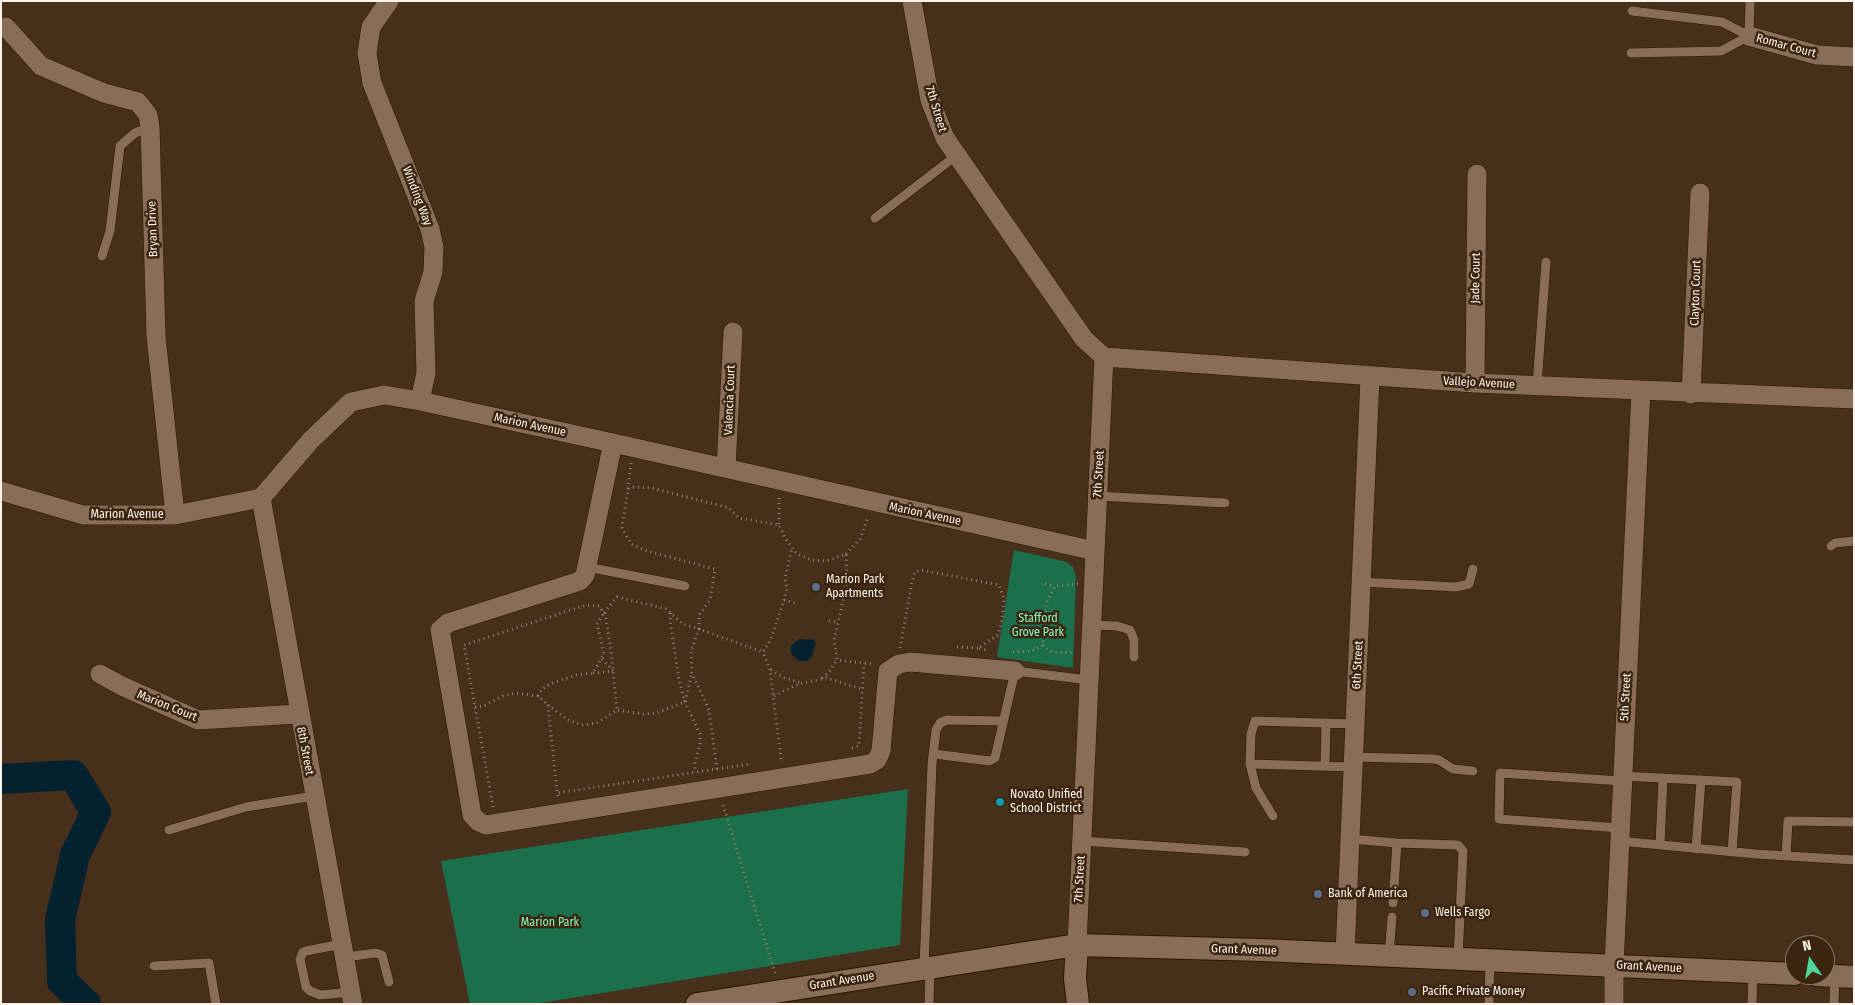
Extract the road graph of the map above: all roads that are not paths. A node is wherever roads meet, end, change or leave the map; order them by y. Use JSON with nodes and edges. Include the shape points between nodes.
{"nodes":[{"id":1,"x":388,"y":1,"type":"edge"},
{"id":2,"x":912,"y":1,"type":"edge"},
{"id":3,"x":1750,"y":1,"type":"edge"},
{"id":4,"x":1632,"y":11,"type":"dead end"},
{"id":5,"x":6,"y":27,"type":"dead end"},
{"id":6,"x":1749,"y":36,"type":"junction"},
{"id":7,"x":1631,"y":53,"type":"dead end"},
{"id":8,"x":1854,"y":57,"type":"edge"},
{"id":9,"x":150,"y":127,"type":"junction"},
{"id":10,"x":957,"y":155,"type":"junction"},
{"id":11,"x":1478,"y":174,"type":"dead end"},
{"id":12,"x":1700,"y":193,"type":"dead end"},
{"id":13,"x":875,"y":218,"type":"dead end"},
{"id":14,"x":102,"y":256,"type":"dead end"},
{"id":15,"x":1546,"y":262,"type":"dead end"},
{"id":16,"x":734,"y":332,"type":"dead end"},
{"id":17,"x":1104,"y":357,"type":"junction"},
{"id":18,"x":1370,"y":376,"type":"junction"},
{"id":19,"x":1475,"y":382,"type":"junction"},
{"id":20,"x":1538,"y":386,"type":"junction"},
{"id":21,"x":1641,"y":390,"type":"junction"},
{"id":22,"x":1691,"y":394,"type":"junction"},
{"id":23,"x":1854,"y":399,"type":"edge"},
{"id":24,"x":420,"y":401,"type":"junction"},
{"id":25,"x":613,"y":443,"type":"junction"},
{"id":26,"x":726,"y":468,"type":"junction"},
{"id":27,"x":1,"y":491,"type":"edge"},
{"id":28,"x":1098,"y":496,"type":"junction"},
{"id":29,"x":261,"y":498,"type":"junction"},
{"id":30,"x":1225,"y":504,"type":"dead end"},
{"id":31,"x":175,"y":515,"type":"junction"},
{"id":32,"x":1854,"y":541,"type":"edge"},
{"id":33,"x":1831,"y":546,"type":"dead end"},
{"id":34,"x":1095,"y":552,"type":"junction"},
{"id":35,"x":587,"y":567,"type":"junction"},
{"id":36,"x":1473,"y":569,"type":"dead end"},
{"id":37,"x":1362,"y":582,"type":"junction"},
{"id":38,"x":686,"y":586,"type":"dead end"},
{"id":39,"x":1092,"y":625,"type":"junction"},
{"id":40,"x":1134,"y":657,"type":"dead end"},
{"id":41,"x":1015,"y":671,"type":"junction"},
{"id":42,"x":100,"y":674,"type":"dead end"},
{"id":43,"x":1089,"y":680,"type":"junction"},
{"id":44,"x":298,"y":714,"type":"junction"},
{"id":45,"x":1003,"y":721,"type":"junction"},
{"id":46,"x":1326,"y":723,"type":"junction"},
{"id":47,"x":1355,"y":724,"type":"junction"},
{"id":48,"x":934,"y":754,"type":"junction"},
{"id":49,"x":1353,"y":762,"type":"junction"},
{"id":50,"x":1250,"y":764,"type":"junction"},
{"id":51,"x":1325,"y":766,"type":"junction"},
{"id":52,"x":1473,"y":771,"type":"dead end"},
{"id":53,"x":1663,"y":778,"type":"junction"},
{"id":54,"x":1622,"y":779,"type":"junction"},
{"id":55,"x":1701,"y":780,"type":"junction"},
{"id":56,"x":314,"y":796,"type":"junction"},
{"id":57,"x":1273,"y":816,"type":"dead end"},
{"id":58,"x":1854,"y":822,"type":"edge"},
{"id":59,"x":169,"y":830,"type":"dead end"},
{"id":60,"x":1620,"y":835,"type":"junction"},
{"id":61,"x":1350,"y":839,"type":"junction"},
{"id":62,"x":1082,"y":841,"type":"junction"},
{"id":63,"x":1397,"y":843,"type":"junction"},
{"id":64,"x":1660,"y":845,"type":"junction"},
{"id":65,"x":1696,"y":848,"type":"junction"},
{"id":66,"x":1245,"y":852,"type":"dead end"},
{"id":67,"x":1732,"y":852,"type":"junction"},
{"id":68,"x":1786,"y":856,"type":"junction"},
{"id":69,"x":1854,"y":860,"type":"edge"},
{"id":70,"x":1393,"y":903,"type":"dead end"},
{"id":71,"x":1392,"y":917,"type":"dead end"},
{"id":72,"x":1077,"y":945,"type":"junction"},
{"id":73,"x":344,"y":950,"type":"junction"},
{"id":74,"x":1345,"y":954,"type":"junction"},
{"id":75,"x":1389,"y":956,"type":"junction"},
{"id":76,"x":1458,"y":959,"type":"junction"},
{"id":77,"x":1490,"y":960,"type":"junction"},
{"id":78,"x":154,"y":966,"type":"dead end"},
{"id":79,"x":1614,"y":966,"type":"junction"},
{"id":80,"x":927,"y":968,"type":"junction"},
{"id":81,"x":1753,"y":972,"type":"junction"},
{"id":82,"x":1785,"y":974,"type":"edge"},
{"id":83,"x":389,"y":982,"type":"dead end"},
{"id":84,"x":1835,"y":985,"type":"edge"},
{"id":85,"x":352,"y":998,"type":"edge"},
{"id":86,"x":216,"y":1004,"type":"edge"},
{"id":87,"x":698,"y":1004,"type":"edge"},
{"id":88,"x":929,"y":1004,"type":"edge"},
{"id":89,"x":1078,"y":1004,"type":"edge"},
{"id":90,"x":1489,"y":1004,"type":"edge"},
{"id":91,"x":1614,"y":1004,"type":"edge"},
{"id":92,"x":1752,"y":1004,"type":"edge"},
{"id":93,"x":1834,"y":1004,"type":"edge"}],
"edges":[{"from":1,"to":24,"type":"street","name":"Winding Way","via":[[372,27],[367,53],[372,83],[430,229],[434,247],[433,272],[424,301],[426,373]]},
{"from":2,"to":10,"type":"street","name":"7th Street","via":[[930,100],[945,138]]},
{"from":3,"to":6,"type":"lane"},
{"from":4,"to":6,"type":"lane","via":[[1722,22]]},
{"from":5,"to":9,"type":"street","name":"Bryan Drive","via":[[41,66],[104,94],[138,102],[148,115]]},
{"from":6,"to":7,"type":"lane","via":[[1722,51]]},
{"from":6,"to":8,"type":"street","name":"Romar Court","via":[[1817,55]]},
{"from":9,"to":14,"type":"lane","via":[[120,146],[110,231]]},
{"from":9,"to":31,"type":"street","name":"Bryan Drive","via":[[156,336]]},
{"from":10,"to":13,"type":"lane"},
{"from":10,"to":17,"type":"street","name":"7th Street","via":[[1084,339]]},
{"from":11,"to":19,"type":"street","name":"Jade Court"},
{"from":12,"to":22,"type":"street","name":"Clayton Court"},
{"from":15,"to":20,"type":"lane"},
{"from":16,"to":26,"type":"street","name":"Valencia Court"},
{"from":17,"to":18,"type":"street","name":"Vallejo Avenue"},
{"from":17,"to":28,"type":"street","name":"7th Street"},
{"from":18,"to":19,"type":"street","name":"Vallejo Avenue"},
{"from":18,"to":37,"type":"street","name":"6th Street"},
{"from":19,"to":20,"type":"street","name":"Vallejo Avenue"},
{"from":20,"to":21,"type":"street","name":"Vallejo Avenue"},
{"from":21,"to":22,"type":"street","name":"Vallejo Avenue"},
{"from":21,"to":54,"type":"street","name":"5th Street"},
{"from":22,"to":23,"type":"street","name":"Vallejo Avenue"},
{"from":24,"to":25,"type":"street","name":"Marion Avenue"},
{"from":24,"to":29,"type":"street","name":"Marion Avenue","via":[[384,396],[351,402],[311,440]]},
{"from":25,"to":26,"type":"street","name":"Marion Avenue"},
{"from":25,"to":35,"type":"street"},
{"from":26,"to":34,"type":"street","name":"Marion Avenue"},
{"from":27,"to":31,"type":"street","name":"Marion Avenue","via":[[83,515]]},
{"from":28,"to":30,"type":"lane"},
{"from":28,"to":34,"type":"street","name":"7th Street"},
{"from":29,"to":31,"type":"street","name":"Marion Avenue"},
{"from":29,"to":44,"type":"street","name":"8th Street"},
{"from":32,"to":33,"type":"lane","via":[[1835,542]]},
{"from":34,"to":39,"type":"street","name":"7th Street"},
{"from":35,"to":38,"type":"lane"},
{"from":35,"to":41,"type":"street","via":[[580,580],[448,623],[440,630],[472,815],[486,825],[870,764],[877,760],[881,751],[888,671],[910,662],[996,661]]},
{"from":36,"to":37,"type":"lane","via":[[1469,584],[1456,587]]},
{"from":37,"to":47,"type":"street","name":"6th Street"},
{"from":39,"to":40,"type":"lane","via":[[1130,630]]},
{"from":39,"to":43,"type":"street","name":"7th Street"},
{"from":41,"to":43,"type":"lane"},
{"from":41,"to":45,"type":"lane"},
{"from":42,"to":44,"type":"street","name":"Marion Court","via":[[198,720]]},
{"from":43,"to":62,"type":"street","name":"7th Street"},
{"from":44,"to":56,"type":"street","name":"8th Street"},
{"from":45,"to":48,"type":"lane","via":[[947,720],[940,723],[936,730]]},
{"from":45,"to":48,"type":"lane","via":[[995,758],[990,761]]},
{"from":46,"to":47,"type":"lane"},
{"from":46,"to":50,"type":"lane","via":[[1255,721]]},
{"from":46,"to":51,"type":"lane"},
{"from":47,"to":49,"type":"street","name":"6th Street"},
{"from":48,"to":80,"type":"lane"},
{"from":49,"to":51,"type":"lane"},
{"from":49,"to":52,"type":"lane","via":[[1433,759],[1452,769]]},
{"from":49,"to":61,"type":"street","name":"6th Street"},
{"from":50,"to":51,"type":"lane"},
{"from":50,"to":57,"type":"lane","via":[[1256,788]]},
{"from":53,"to":54,"type":"lane"},
{"from":53,"to":55,"type":"lane"},
{"from":53,"to":64,"type":"lane"},
{"from":54,"to":60,"type":"street","name":"5th Street"},
{"from":54,"to":60,"type":"lane","via":[[1500,774],[1499,819]]},
{"from":55,"to":65,"type":"lane"},
{"from":55,"to":67,"type":"lane","via":[[1737,782]]},
{"from":56,"to":59,"type":"lane","via":[[246,807]]},
{"from":56,"to":73,"type":"street","name":"8th Street"},
{"from":58,"to":68,"type":"lane","via":[[1788,821]]},
{"from":60,"to":64,"type":"lane"},
{"from":60,"to":79,"type":"street","name":"5th Street"},
{"from":61,"to":63,"type":"lane"},
{"from":61,"to":74,"type":"street","name":"6th Street"},
{"from":62,"to":66,"type":"lane"},
{"from":62,"to":72,"type":"street","name":"7th Street"},
{"from":63,"to":70,"type":"lane"},
{"from":63,"to":76,"type":"lane","via":[[1458,845],[1463,851]]},
{"from":64,"to":65,"type":"lane"},
{"from":65,"to":67,"type":"lane"},
{"from":67,"to":68,"type":"lane"},
{"from":68,"to":69,"type":"lane"},
{"from":71,"to":75,"type":"lane"},
{"from":72,"to":74,"type":"street","name":"Grant Avenue"},
{"from":72,"to":80,"type":"street","name":"Grant Avenue"},
{"from":72,"to":89,"type":"street","name":"7th Street","via":[[1075,979]]},
{"from":73,"to":83,"type":"lane","via":[[382,955]]},
{"from":73,"to":85,"type":"street","name":"8th Street"},
{"from":73,"to":85,"type":"lane","via":[[306,950],[300,959],[306,987],[315,994]]},
{"from":74,"to":75,"type":"street","name":"Grant Avenue"},
{"from":75,"to":76,"type":"street","name":"Grant Avenue"},
{"from":76,"to":77,"type":"street","name":"Grant Avenue"},
{"from":77,"to":79,"type":"street","name":"Grant Avenue"},
{"from":77,"to":90,"type":"lane"},
{"from":78,"to":86,"type":"lane","via":[[209,963]]},
{"from":79,"to":81,"type":"street","name":"Grant Avenue"},
{"from":79,"to":91,"type":"street","name":"5th Street"},
{"from":80,"to":87,"type":"street","name":"Grant Avenue"},
{"from":80,"to":88,"type":"lane"},
{"from":81,"to":82,"type":"street","name":"Grant Avenue"},
{"from":81,"to":92,"type":"lane"},
{"from":84,"to":93,"type":"lane"}]}
